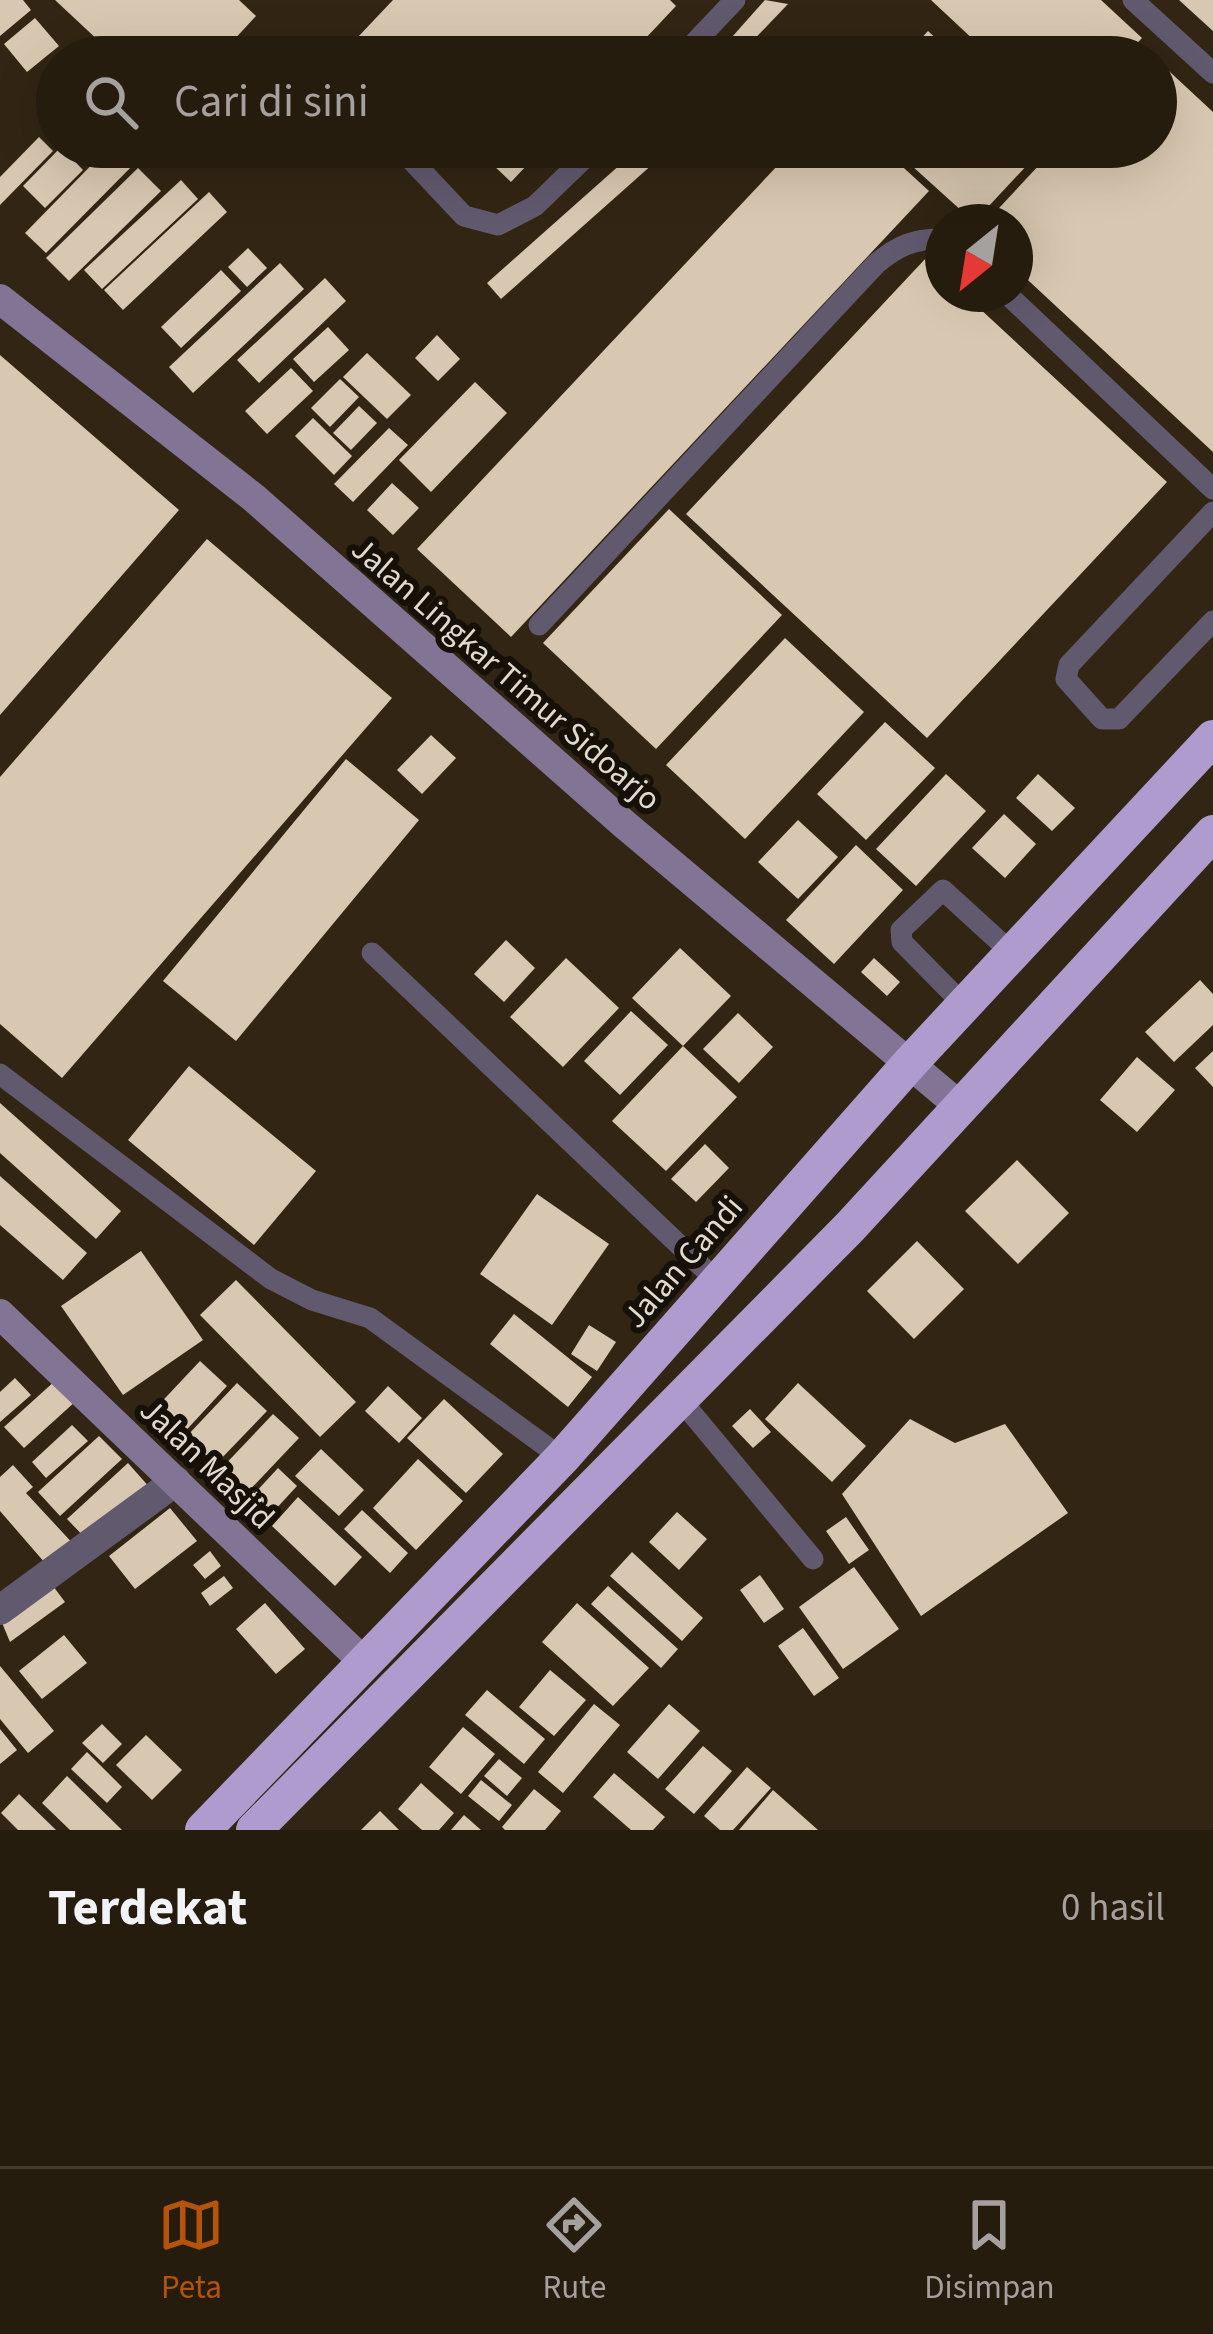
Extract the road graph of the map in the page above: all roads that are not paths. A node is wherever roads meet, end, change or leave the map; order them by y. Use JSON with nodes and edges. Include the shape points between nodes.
{"nodes":[{"id":1,"x":735,"y":0,"type":"edge"},
{"id":2,"x":1133,"y":0,"type":"edge"},
{"id":3,"x":701,"y":36,"type":"edge"},
{"id":4,"x":1172,"y":36,"type":"edge"},
{"id":5,"x":1177,"y":41,"type":"edge"},
{"id":6,"x":1213,"y":74,"type":"edge"},
{"id":7,"x":419,"y":168,"type":"edge"},
{"id":8,"x":574,"y":168,"type":"edge"},
{"id":9,"x":925,"y":239,"type":"edge"},
{"id":10,"x":0,"y":299,"type":"edge"},
{"id":11,"x":1026,"y":312,"type":"edge"},
{"id":12,"x":1213,"y":489,"type":"edge"},
{"id":13,"x":1213,"y":512,"type":"edge"},
{"id":14,"x":1213,"y":621,"type":"edge"},
{"id":15,"x":539,"y":625,"type":"dead end"},
{"id":16,"x":1213,"y":738,"type":"edge"},
{"id":17,"x":1213,"y":833,"type":"edge"},
{"id":18,"x":372,"y":953,"type":"dead end"},
{"id":19,"x":1012,"y":953,"type":"junction"},
{"id":20,"x":964,"y":1005,"type":"junction"},
{"id":21,"x":911,"y":1062,"type":"junction"},
{"id":22,"x":0,"y":1074,"type":"edge"},
{"id":23,"x":962,"y":1108,"type":"junction"},
{"id":24,"x":716,"y":1280,"type":"junction"},
{"id":25,"x":0,"y":1314,"type":"edge"},
{"id":26,"x":680,"y":1399,"type":"junction"},
{"id":27,"x":562,"y":1458,"type":"junction"},
{"id":28,"x":176,"y":1481,"type":"junction"},
{"id":29,"x":813,"y":1559,"type":"dead end"},
{"id":30,"x":0,"y":1610,"type":"edge"},
{"id":31,"x":366,"y":1664,"type":"junction"},
{"id":32,"x":203,"y":1830,"type":"edge"},
{"id":33,"x":254,"y":1830,"type":"edge"}],
"edges":[{"from":1,"to":3,"type":"lane"},
{"from":2,"to":4,"type":"lane"},
{"from":5,"to":6,"type":"lane"},
{"from":7,"to":8,"type":"lane","via":[[464,216],[498,225],[535,206]]},
{"from":9,"to":15,"type":"lane","via":[[876,264]]},
{"from":10,"to":21,"type":"main road","name":"Jalan Lingkar Timur Sidoarjo","via":[[254,498],[624,824]]},
{"from":11,"to":12,"type":"lane"},
{"from":13,"to":14,"type":"lane","via":[[1069,665],[1066,679],[1102,718],[1119,719]]},
{"from":16,"to":19,"type":"highway","name":"Jalan Candi"},
{"from":17,"to":23,"type":"highway"},
{"from":18,"to":24,"type":"lane"},
{"from":19,"to":20,"type":"highway","name":"Jalan Candi"},
{"from":19,"to":20,"type":"lane","via":[[944,890],[902,929],[902,942]]},
{"from":20,"to":21,"type":"highway","name":"Jalan Candi"},
{"from":21,"to":23,"type":"main road","name":"Jalan Lingkar Timur Sidoarjo"},
{"from":21,"to":24,"type":"highway","name":"Jalan Candi"},
{"from":22,"to":27,"type":"lane","via":[[271,1279],[370,1318]]},
{"from":23,"to":26,"type":"highway"},
{"from":24,"to":27,"type":"highway","name":"Jalan Candi"},
{"from":25,"to":28,"type":"main road","name":"Jalan Masjid"},
{"from":26,"to":29,"type":"lane"},
{"from":26,"to":33,"type":"highway"},
{"from":27,"to":31,"type":"highway","name":"Jalan Candi"},
{"from":28,"to":30,"type":"street"},
{"from":28,"to":31,"type":"main road","name":"Jalan Masjid"},
{"from":31,"to":32,"type":"highway","name":"Jalan Candi"}]}
